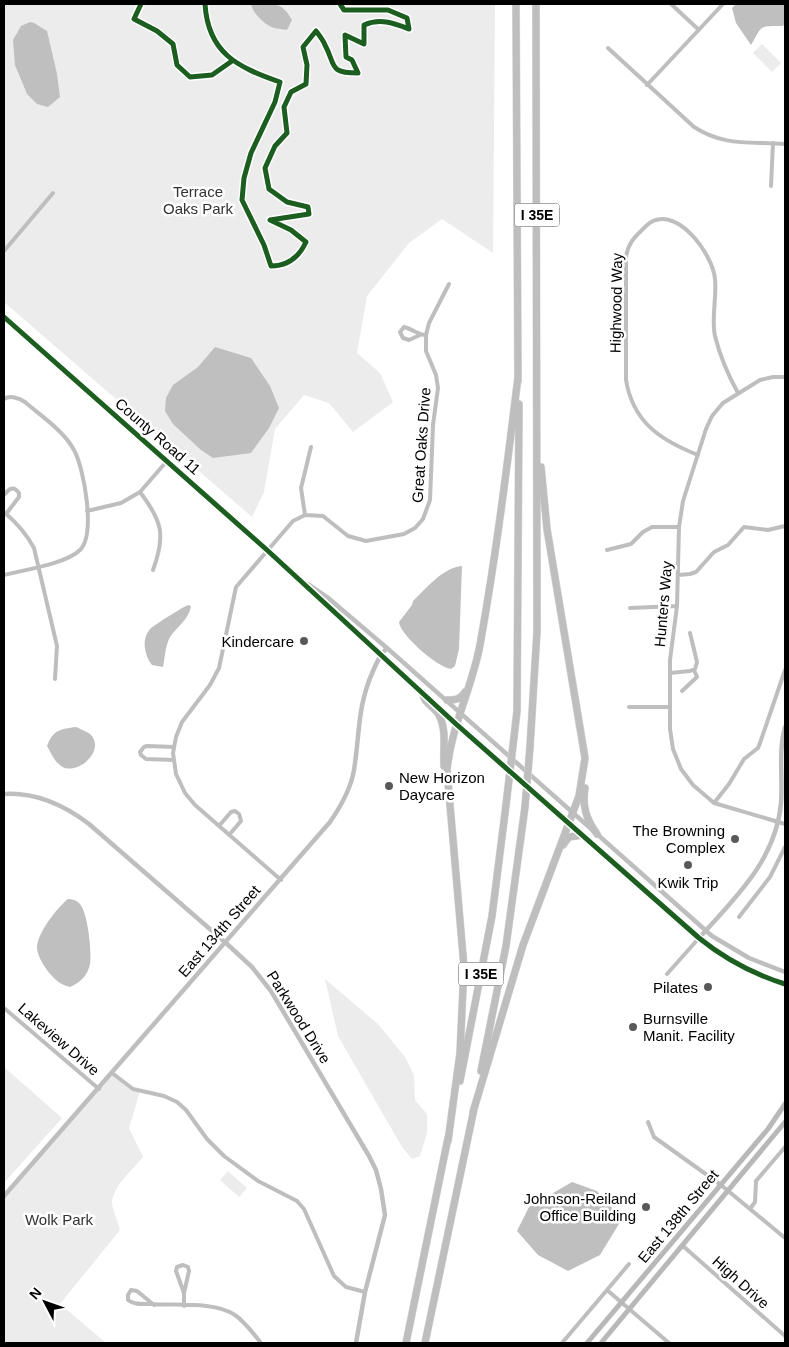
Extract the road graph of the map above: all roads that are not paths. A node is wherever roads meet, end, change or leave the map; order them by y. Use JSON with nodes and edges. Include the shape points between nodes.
{"nodes":[{"id":1,"x":516,"y":4,"type":"edge"},
{"id":2,"x":536,"y":4,"type":"edge"},
{"id":3,"x":671,"y":4,"type":"edge"},
{"id":4,"x":723,"y":4,"type":"edge"},
{"id":5,"x":699,"y":30,"type":"junction"},
{"id":6,"x":608,"y":48,"type":"dead end"},
{"id":7,"x":648,"y":85,"type":"junction"},
{"id":8,"x":772,"y":143,"type":"junction"},
{"id":9,"x":785,"y":144,"type":"edge"},
{"id":10,"x":771,"y":186,"type":"dead end"},
{"id":11,"x":53,"y":193,"type":"dead end"},
{"id":12,"x":4,"y":251,"type":"edge"},
{"id":13,"x":449,"y":284,"type":"dead end"},
{"id":14,"x":5,"y":320,"type":"edge"},
{"id":15,"x":420,"y":335,"type":"junction"},
{"id":16,"x":426,"y":335,"type":"junction"},
{"id":17,"x":518,"y":377,"type":"junction"},
{"id":18,"x":785,"y":377,"type":"edge"},
{"id":19,"x":738,"y":393,"type":"junction"},
{"id":20,"x":4,"y":399,"type":"edge"},
{"id":21,"x":538,"y":427,"type":"junction"},
{"id":22,"x":311,"y":447,"type":"dead end"},
{"id":23,"x":698,"y":455,"type":"junction"},
{"id":24,"x":167,"y":462,"type":"junction"},
{"id":25,"x":140,"y":492,"type":"junction"},
{"id":26,"x":4,"y":496,"type":"edge"},
{"id":27,"x":87,"y":511,"type":"junction"},
{"id":28,"x":5,"y":513,"type":"edge"},
{"id":29,"x":305,"y":514,"type":"junction"},
{"id":30,"x":785,"y":526,"type":"edge"},
{"id":31,"x":679,"y":527,"type":"junction"},
{"id":32,"x":267,"y":550,"type":"junction"},
{"id":33,"x":607,"y":550,"type":"dead end"},
{"id":34,"x":39,"y":566,"type":"junction"},
{"id":35,"x":153,"y":570,"type":"dead end"},
{"id":36,"x":4,"y":574,"type":"edge"},
{"id":37,"x":295,"y":575,"type":"junction"},
{"id":38,"x":678,"y":575,"type":"junction"},
{"id":39,"x":677,"y":606,"type":"junction"},
{"id":40,"x":630,"y":608,"type":"dead end"},
{"id":41,"x":690,"y":633,"type":"dead end"},
{"id":42,"x":387,"y":648,"type":"junction"},
{"id":43,"x":381,"y":655,"type":"junction"},
{"id":44,"x":476,"y":661,"type":"junction"},
{"id":45,"x":694,"y":670,"type":"junction"},
{"id":46,"x":785,"y":670,"type":"edge"},
{"id":47,"x":670,"y":673,"type":"junction"},
{"id":48,"x":56,"y":679,"type":"dead end"},
{"id":49,"x":682,"y":691,"type":"dead end"},
{"id":50,"x":424,"y":693,"type":"junction"},
{"id":51,"x":447,"y":700,"type":"junction"},
{"id":52,"x":629,"y":707,"type":"dead end"},
{"id":53,"x":670,"y":707,"type":"junction"},
{"id":54,"x":460,"y":712,"type":"junction"},
{"id":55,"x":456,"y":724,"type":"junction"},
{"id":56,"x":785,"y":727,"type":"edge"},
{"id":57,"x":174,"y":747,"type":"junction"},
{"id":58,"x":585,"y":758,"type":"junction"},
{"id":59,"x":174,"y":760,"type":"junction"},
{"id":60,"x":448,"y":770,"type":"junction"},
{"id":61,"x":4,"y":794,"type":"edge"},
{"id":62,"x":714,"y":803,"type":"junction"},
{"id":63,"x":572,"y":812,"type":"junction"},
{"id":64,"x":778,"y":821,"type":"junction"},
{"id":65,"x":568,"y":823,"type":"junction"},
{"id":66,"x":785,"y":824,"type":"edge"},
{"id":67,"x":219,"y":826,"type":"junction"},
{"id":68,"x":597,"y":834,"type":"junction"},
{"id":69,"x":229,"y":835,"type":"junction"},
{"id":70,"x":582,"y":835,"type":"junction"},
{"id":71,"x":785,"y":847,"type":"edge"},
{"id":72,"x":552,"y":868,"type":"junction"},
{"id":73,"x":281,"y":880,"type":"junction"},
{"id":74,"x":739,"y":917,"type":"dead end"},
{"id":75,"x":706,"y":931,"type":"junction"},
{"id":76,"x":699,"y":938,"type":"junction"},
{"id":77,"x":226,"y":943,"type":"junction"},
{"id":78,"x":785,"y":972,"type":"edge"},
{"id":79,"x":667,"y":974,"type":"dead end"},
{"id":80,"x":785,"y":984,"type":"edge"},
{"id":81,"x":4,"y":1008,"type":"edge"},
{"id":82,"x":112,"y":1073,"type":"junction"},
{"id":83,"x":99,"y":1089,"type":"junction"},
{"id":84,"x":785,"y":1104,"type":"edge"},
{"id":85,"x":473,"y":1112,"type":"junction"},
{"id":86,"x":648,"y":1122,"type":"dead end"},
{"id":87,"x":785,"y":1122,"type":"edge"},
{"id":88,"x":448,"y":1141,"type":"junction"},
{"id":89,"x":785,"y":1146,"type":"edge"},
{"id":90,"x":721,"y":1185,"type":"junction"},
{"id":91,"x":729,"y":1191,"type":"junction"},
{"id":92,"x":4,"y":1196,"type":"edge"},
{"id":93,"x":750,"y":1209,"type":"junction"},
{"id":94,"x":785,"y":1238,"type":"edge"},
{"id":95,"x":683,"y":1246,"type":"junction"},
{"id":96,"x":629,"y":1264,"type":"dead end"},
{"id":97,"x":607,"y":1290,"type":"junction"},
{"id":98,"x":365,"y":1292,"type":"junction"},
{"id":99,"x":184,"y":1293,"type":"junction"},
{"id":100,"x":622,"y":1302,"type":"junction"},
{"id":101,"x":154,"y":1305,"type":"junction"},
{"id":102,"x":184,"y":1306,"type":"junction"},
{"id":103,"x":630,"y":1309,"type":"junction"},
{"id":104,"x":785,"y":1336,"type":"edge"},
{"id":105,"x":261,"y":1343,"type":"edge"},
{"id":106,"x":356,"y":1343,"type":"edge"},
{"id":107,"x":406,"y":1343,"type":"edge"},
{"id":108,"x":425,"y":1343,"type":"edge"},
{"id":109,"x":562,"y":1343,"type":"edge"},
{"id":110,"x":587,"y":1343,"type":"edge"},
{"id":111,"x":601,"y":1343,"type":"edge"},
{"id":112,"x":669,"y":1343,"type":"edge"}],
"edges":[{"from":1,"to":17,"type":"highway","number":"I 35E"},
{"from":2,"to":21,"type":"highway","number":"I 35E"},
{"from":3,"to":5,"type":"street"},
{"from":4,"to":5,"type":"street"},
{"from":5,"to":7,"type":"street"},
{"from":6,"to":7,"type":"street"},
{"from":7,"to":8,"type":"street","via":[[694,127],[709,136],[729,142]]},
{"from":8,"to":9,"type":"street"},
{"from":8,"to":10,"type":"street"},
{"from":11,"to":12,"type":"street"},
{"from":13,"to":16,"type":"street","name":"Great Oaks Drive"},
{"from":14,"to":24,"type":"street","name":"County Road 11"},
{"from":15,"to":15,"type":"street","via":[[404,327],[400,332],[402,338],[409,340]]},
{"from":15,"to":16,"type":"street"},
{"from":16,"to":29,"type":"street","name":"Great Oaks Drive","via":[[426,351],[438,388],[430,500],[423,518],[404,534],[366,541],[348,536],[322,516]]},
{"from":17,"to":44,"type":"highway","via":[[501,516]]},
{"from":17,"to":88,"type":"highway","number":"I 35E","bridge":true,"via":[[517,711],[492,916]]},
{"from":18,"to":19,"type":"street","name":"Hunters Way","via":[[760,380]]},
{"from":19,"to":23,"type":"street","name":"Hunters Way","via":[[712,416]]},
{"from":19,"to":23,"type":"street","name":"Highwood Way","via":[[727,373],[715,335],[712,265],[678,223],[659,220],[650,223],[627,248],[626,380],[629,397],[636,412],[648,425],[675,446]]},
{"from":20,"to":27,"type":"street","via":[[18,398],[25,402],[74,449],[83,472]]},
{"from":21,"to":58,"type":"highway","via":[[548,529]]},
{"from":21,"to":85,"type":"highway","number":"I 35E","bridge":true,"via":[[537,631],[525,807],[506,946]]},
{"from":22,"to":29,"type":"street","via":[[301,488]]},
{"from":23,"to":31,"type":"street","name":"Hunters Way"},
{"from":24,"to":25,"type":"street"},
{"from":24,"to":32,"type":"street","name":"County Road 11"},
{"from":25,"to":27,"type":"street","via":[[121,502]]},
{"from":25,"to":35,"type":"street","via":[[153,510],[160,529],[160,548]]},
{"from":26,"to":28,"type":"street","via":[[13,488],[19,493]]},
{"from":27,"to":34,"type":"street","via":[[85,542],[80,550],[67,559]]},
{"from":28,"to":34,"type":"street","via":[[27,535]]},
{"from":29,"to":32,"type":"street","via":[[293,521]]},
{"from":30,"to":38,"type":"street","via":[[768,530],[744,528],[728,545],[714,552],[696,572]]},
{"from":31,"to":33,"type":"street","via":[[652,528],[631,544]]},
{"from":31,"to":38,"type":"street","name":"Hunters Way"},
{"from":32,"to":37,"type":"street","name":"County Road 11"},
{"from":32,"to":57,"type":"street","via":[[236,587],[219,668],[182,722]]},
{"from":34,"to":36,"type":"street"},
{"from":34,"to":48,"type":"street","via":[[57,646]]},
{"from":37,"to":42,"type":"street","via":[[327,597]]},
{"from":37,"to":43,"type":"street"},
{"from":38,"to":39,"type":"street","name":"Hunters Way"},
{"from":39,"to":40,"type":"street"},
{"from":39,"to":47,"type":"street","name":"Hunters Way"},
{"from":41,"to":45,"type":"street","via":[[696,662]]},
{"from":42,"to":43,"type":"street","name":"East 134th Street"},
{"from":42,"to":51,"type":"street"},
{"from":43,"to":50,"type":"street"},
{"from":43,"to":73,"type":"street","name":"East 134th Street","via":[[363,700],[354,771],[343,803]]},
{"from":44,"to":51,"type":"highway","via":[[462,697]]},
{"from":44,"to":54,"type":"highway"},
{"from":45,"to":47,"type":"street"},
{"from":45,"to":49,"type":"street","via":[[697,677]]},
{"from":46,"to":62,"type":"street","via":[[758,748],[744,759]]},
{"from":47,"to":53,"type":"street","name":"Hunters Way"},
{"from":50,"to":55,"type":"street"},
{"from":50,"to":60,"type":"highway","via":[[424,699],[442,724],[444,766]]},
{"from":51,"to":54,"type":"street"},
{"from":52,"to":53,"type":"street"},
{"from":53,"to":62,"type":"street","name":"Hunters Way","via":[[673,749],[681,768],[693,785]]},
{"from":54,"to":55,"type":"highway"},
{"from":54,"to":63,"type":"street"},
{"from":55,"to":60,"type":"highway"},
{"from":55,"to":65,"type":"street"},
{"from":56,"to":64,"type":"street"},
{"from":57,"to":59,"type":"street"},
{"from":57,"to":59,"type":"street","via":[[147,746],[140,752],[146,759]]},
{"from":58,"to":63,"type":"highway","via":[[579,796]]},
{"from":58,"to":68,"type":"highway","via":[[584,807]]},
{"from":59,"to":67,"type":"street","via":[[176,774],[185,793]]},
{"from":60,"to":88,"type":"highway","via":[[464,967],[460,1053]]},
{"from":61,"to":77,"type":"street","name":"Parkwood Drive","via":[[33,796],[73,812]]},
{"from":62,"to":64,"type":"street","name":"Hunters Way"},
{"from":63,"to":65,"type":"highway"},
{"from":63,"to":68,"type":"street"},
{"from":64,"to":66,"type":"street","name":"Hunters Way"},
{"from":64,"to":75,"type":"street","via":[[756,873]]},
{"from":65,"to":70,"type":"street"},
{"from":65,"to":72,"type":"highway"},
{"from":67,"to":69,"type":"street"},
{"from":67,"to":69,"type":"street","via":[[231,812],[239,814],[241,821]]},
{"from":68,"to":75,"type":"street"},
{"from":69,"to":73,"type":"street"},
{"from":70,"to":72,"type":"highway","via":[[566,840]]},
{"from":70,"to":76,"type":"street"},
{"from":71,"to":74,"type":"street","via":[[770,877]]},
{"from":72,"to":85,"type":"highway","via":[[523,944]]},
{"from":73,"to":77,"type":"street","name":"East 134th Street"},
{"from":75,"to":76,"type":"street"},
{"from":75,"to":78,"type":"street","via":[[749,958]]},
{"from":76,"to":79,"type":"street"},
{"from":76,"to":80,"type":"street","via":[[744,968]]},
{"from":77,"to":82,"type":"street","name":"East 134th Street"},
{"from":77,"to":98,"type":"street","name":"Parkwood Drive","via":[[252,967],[271,991],[376,1170],[385,1215]]},
{"from":81,"to":83,"type":"street","name":"Lakeview Drive"},
{"from":82,"to":83,"type":"street","name":"East 134th Street"},
{"from":82,"to":98,"type":"street","via":[[132,1089],[177,1102],[224,1156],[258,1181],[297,1201],[304,1209],[334,1276],[346,1287]]},
{"from":83,"to":92,"type":"street","name":"East 134th Street"},
{"from":84,"to":90,"type":"main road","name":"East 138th Street"},
{"from":85,"to":108,"type":"highway","number":"I 35E"},
{"from":86,"to":90,"type":"street","via":[[654,1137]]},
{"from":87,"to":91,"type":"main road","name":"East 138th Street"},
{"from":88,"to":107,"type":"highway","number":"I 35E"},
{"from":89,"to":93,"type":"street","via":[[756,1181],[755,1202]]},
{"from":90,"to":91,"type":"street"},
{"from":90,"to":100,"type":"main road","name":"East 138th Street"},
{"from":91,"to":93,"type":"street"},
{"from":91,"to":95,"type":"main road","name":"East 138th Street"},
{"from":93,"to":94,"type":"street"},
{"from":95,"to":103,"type":"main road","name":"East 138th Street"},
{"from":95,"to":104,"type":"street","name":"High Drive"},
{"from":96,"to":97,"type":"street"},
{"from":97,"to":100,"type":"street"},
{"from":97,"to":109,"type":"street"},
{"from":98,"to":106,"type":"street","name":"Parkwood Drive"},
{"from":99,"to":99,"type":"street","via":[[189,1271],[181,1265],[176,1273]]},
{"from":99,"to":102,"type":"street"},
{"from":100,"to":103,"type":"street"},
{"from":100,"to":110,"type":"main road","name":"East 138th Street"},
{"from":101,"to":101,"type":"street","via":[[137,1291],[131,1290],[128,1294],[132,1303]]},
{"from":101,"to":102,"type":"street"},
{"from":102,"to":105,"type":"street","via":[[211,1306],[234,1314]]},
{"from":103,"to":111,"type":"main road","name":"East 138th Street"},
{"from":103,"to":112,"type":"street"}]}
